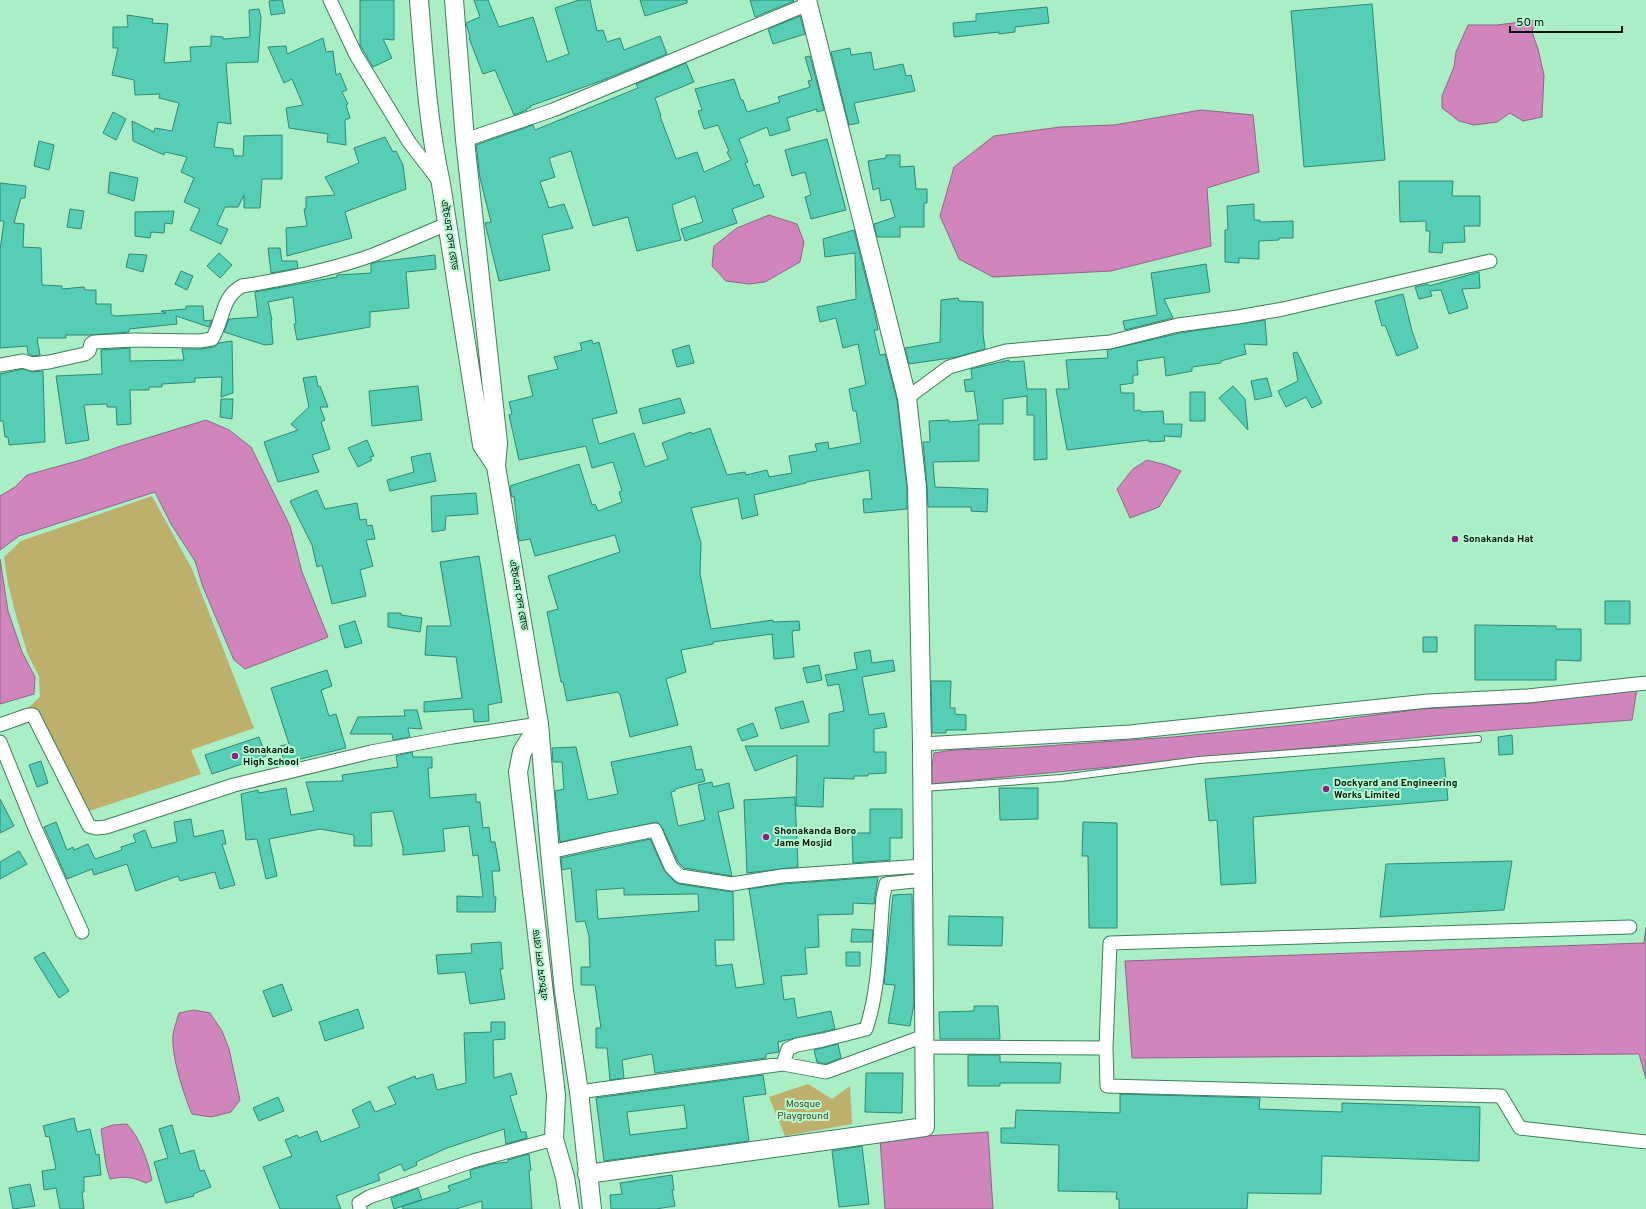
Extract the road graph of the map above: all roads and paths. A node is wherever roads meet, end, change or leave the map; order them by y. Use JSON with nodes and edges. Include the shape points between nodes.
{"nodes":[{"id":1,"x":330,"y":0,"type":"edge"},
{"id":2,"x":419,"y":0,"type":"edge"},
{"id":3,"x":454,"y":0,"type":"edge"},
{"id":4,"x":808,"y":2,"type":"edge"},
{"id":5,"x":465,"y":140,"type":"junction"},
{"id":6,"x":442,"y":192,"type":"junction"},
{"id":7,"x":472,"y":196,"type":"junction"},
{"id":8,"x":447,"y":224,"type":"junction"},
{"id":9,"x":1490,"y":261,"type":"dead end"},
{"id":10,"x":0,"y":365,"type":"edge"},
{"id":11,"x":907,"y":398,"type":"junction"},
{"id":12,"x":496,"y":466,"type":"junction"},
{"id":13,"x":1646,"y":683,"type":"edge"},
{"id":14,"x":539,"y":724,"type":"junction"},
{"id":15,"x":0,"y":725,"type":"edge"},
{"id":16,"x":1478,"y":739,"type":"dead end"},
{"id":17,"x":0,"y":742,"type":"edge"},
{"id":18,"x":922,"y":744,"type":"junction"},
{"id":19,"x":922,"y":788,"type":"junction"},
{"id":20,"x":550,"y":852,"type":"junction"},
{"id":21,"x":923,"y":873,"type":"junction"},
{"id":22,"x":1630,"y":927,"type":"dead end"},
{"id":23,"x":82,"y":932,"type":"dead end"},
{"id":24,"x":924,"y":1042,"type":"junction"},
{"id":25,"x":1106,"y":1048,"type":"junction"},
{"id":26,"x":783,"y":1064,"type":"junction"},
{"id":27,"x":579,"y":1092,"type":"junction"},
{"id":28,"x":554,"y":1139,"type":"junction"},
{"id":29,"x":1646,"y":1142,"type":"edge"},
{"id":30,"x":588,"y":1174,"type":"junction"},
{"id":31,"x":360,"y":1209,"type":"edge"},
{"id":32,"x":570,"y":1209,"type":"edge"},
{"id":33,"x":592,"y":1209,"type":"edge"}],
"edges":[{"from":1,"to":6,"type":"street","via":[[356,55]]},
{"from":2,"to":6,"type":"main road","name":"এইচএম সেন রোড","via":[[433,144]]},
{"from":3,"to":5,"type":"main road","name":"এইচএম সেন রোড"},
{"from":4,"to":5,"type":"street","via":[[553,110]]},
{"from":4,"to":11,"type":"main road"},
{"from":5,"to":7,"type":"main road","name":"এইচএম সেন রোড"},
{"from":6,"to":7,"type":"main road"},
{"from":6,"to":8,"type":"main road","name":"এইচএম সেন রোড"},
{"from":7,"to":12,"type":"main road","name":"এইচএম সেন রোড","via":[[498,443]]},
{"from":8,"to":10,"type":"street","via":[[341,265],[309,274],[242,286],[228,296],[212,339],[94,342],[85,354],[49,362],[32,364],[23,361]]},
{"from":8,"to":12,"type":"main road","name":"এইচএম সেন রোড","via":[[482,445]]},
{"from":9,"to":11,"type":"street","via":[[1283,309],[1178,325],[1110,342],[1006,351],[949,367]]},
{"from":11,"to":18,"type":"main road","via":[[916,487]]},
{"from":12,"to":14,"type":"main road","name":"এইচএম সেন রোড"},
{"from":13,"to":18,"type":"street","via":[[1528,696],[1428,701],[1130,732]]},
{"from":14,"to":15,"type":"street","via":[[371,752],[234,785],[106,827],[96,828],[89,826],[33,715]]},
{"from":14,"to":20,"type":"main road","name":"এইচএম সেন রোড"},
{"from":14,"to":28,"type":"main road","name":"এইচএম সেন রোড","via":[[522,752],[518,772],[556,1095]]},
{"from":16,"to":19,"type":"lane","via":[[1199,760],[1061,778]]},
{"from":17,"to":23,"type":"street"},
{"from":18,"to":19,"type":"main road"},
{"from":19,"to":21,"type":"main road"},
{"from":20,"to":21,"type":"street","via":[[655,830],[671,867],[677,874],[686,878],[732,884],[782,876]]},
{"from":20,"to":27,"type":"main road","name":"এইচএম সেন রোড","via":[[564,991]]},
{"from":21,"to":24,"type":"main road"},
{"from":21,"to":26,"type":"street","via":[[886,884],[876,986],[866,1029],[797,1045],[788,1049]]},
{"from":22,"to":25,"type":"street","via":[[1110,943]]},
{"from":24,"to":25,"type":"street"},
{"from":24,"to":26,"type":"street","via":[[826,1072]]},
{"from":24,"to":30,"type":"main road","via":[[925,1127]]},
{"from":25,"to":29,"type":"street","via":[[1107,1086],[1501,1096],[1520,1128]]},
{"from":26,"to":27,"type":"street"},
{"from":27,"to":30,"type":"main road","name":"এইচএম সেন রোড"},
{"from":28,"to":31,"type":"street","via":[[473,1161],[369,1197],[360,1201]]},
{"from":28,"to":32,"type":"main road","name":"এইচএম সেন রোড","via":[[565,1177]]},
{"from":30,"to":33,"type":"main road","name":"এইচএম সেন রোড"}]}
